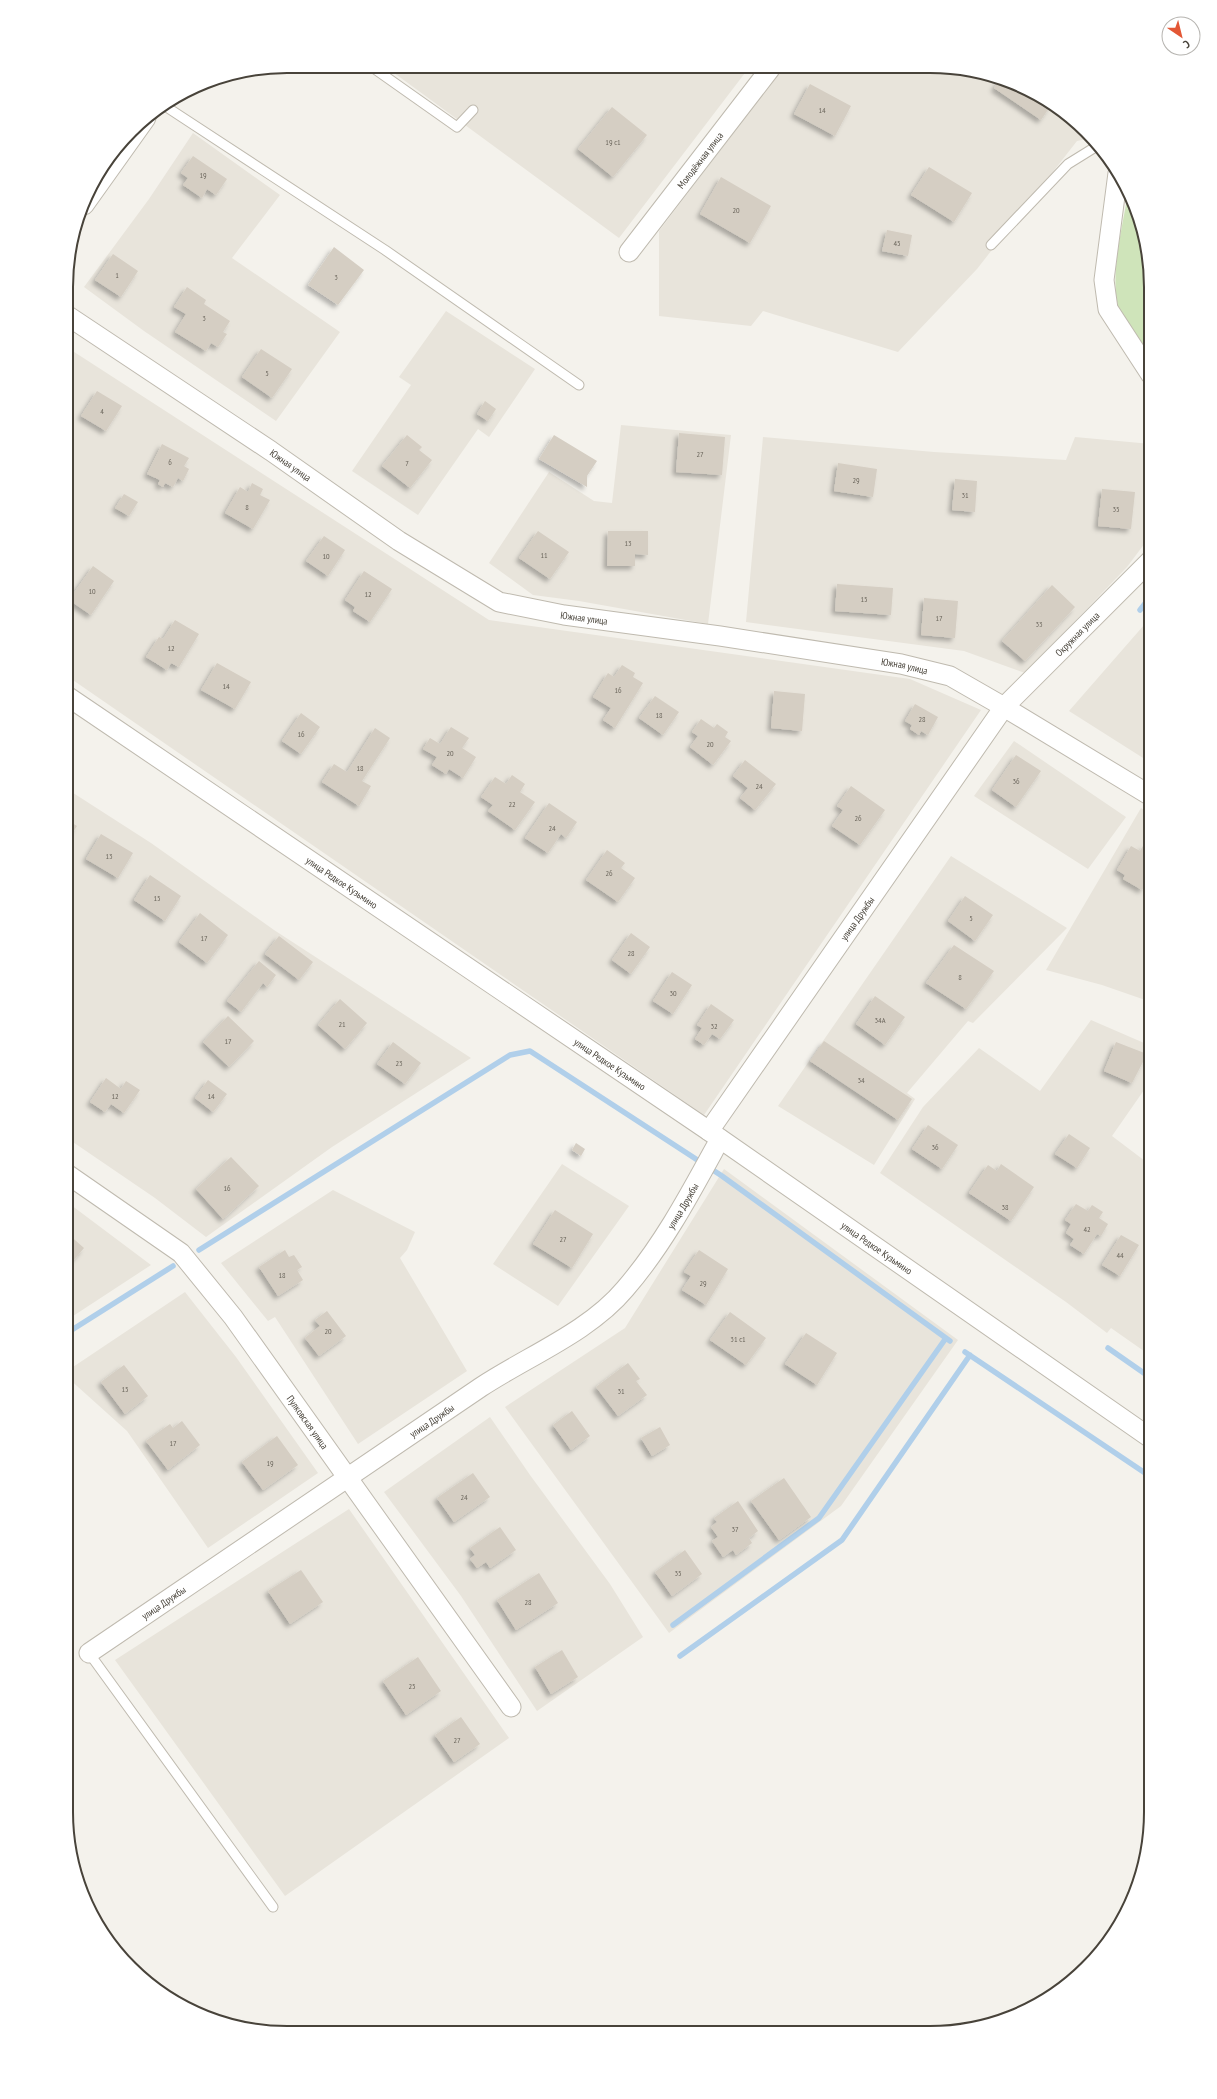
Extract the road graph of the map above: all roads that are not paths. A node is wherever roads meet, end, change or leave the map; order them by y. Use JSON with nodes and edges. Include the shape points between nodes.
{"nodes":[{"id":1,"x":382,"y":73,"type":"edge"},
{"id":2,"x":767,"y":73,"type":"edge"},
{"id":3,"x":169,"y":109,"type":"edge"},
{"id":4,"x":473,"y":110,"type":"dead end"},
{"id":5,"x":126,"y":146,"type":"edge"},
{"id":6,"x":1093,"y":148,"type":"edge"},
{"id":7,"x":103,"y":179,"type":"edge"},
{"id":8,"x":1117,"y":183,"type":"edge"},
{"id":9,"x":991,"y":245,"type":"dead end"},
{"id":10,"x":629,"y":252,"type":"dead end"},
{"id":11,"x":73,"y":319,"type":"edge"},
{"id":12,"x":1144,"y":365,"type":"edge"},
{"id":13,"x":579,"y":385,"type":"dead end"},
{"id":14,"x":1144,"y":567,"type":"edge"},
{"id":15,"x":73,"y":700,"type":"edge"},
{"id":16,"x":1004,"y":707,"type":"junction"},
{"id":17,"x":1144,"y":792,"type":"edge"},
{"id":18,"x":715,"y":1135,"type":"junction"},
{"id":19,"x":73,"y":1178,"type":"edge"},
{"id":20,"x":1144,"y":1433,"type":"edge"},
{"id":21,"x":348,"y":1477,"type":"junction"},
{"id":22,"x":89,"y":1652,"type":"joint"},
{"id":23,"x":511,"y":1707,"type":"dead end"},
{"id":24,"x":273,"y":1907,"type":"dead end"}],
"edges":[{"from":1,"to":4,"type":"lane","via":[[457,127]]},
{"from":2,"to":10,"type":"street","name":"Молодёжная улица"},
{"from":3,"to":13,"type":"lane","via":[[385,250]]},
{"from":5,"to":7,"type":"street"},
{"from":6,"to":9,"type":"lane","via":[[1068,164]]},
{"from":8,"to":12,"type":"street","via":[[1104,280],[1108,309]]},
{"from":11,"to":16,"type":"street","name":"Южная улица","via":[[295,467],[399,541],[499,602],[564,615],[901,664],[950,676]]},
{"from":14,"to":16,"type":"street","name":"Окружная улица"},
{"from":15,"to":18,"type":"street","name":"улица Редкое Кузьмино"},
{"from":16,"to":17,"type":"street","name":"Южная улица"},
{"from":16,"to":18,"type":"street","name":"улица Дружбы"},
{"from":18,"to":20,"type":"street","name":"улица Редкое Кузьмино"},
{"from":18,"to":21,"type":"street","name":"улица Дружбы","via":[[677,1216],[624,1290],[594,1318],[485,1384]]},
{"from":19,"to":21,"type":"street","name":"Пулковская улица","via":[[181,1253],[233,1317]]},
{"from":21,"to":22,"type":"street","name":"улица Дружбы"},
{"from":21,"to":23,"type":"street","name":"Пулковская улица"},
{"from":22,"to":24,"type":"lane"}]}
